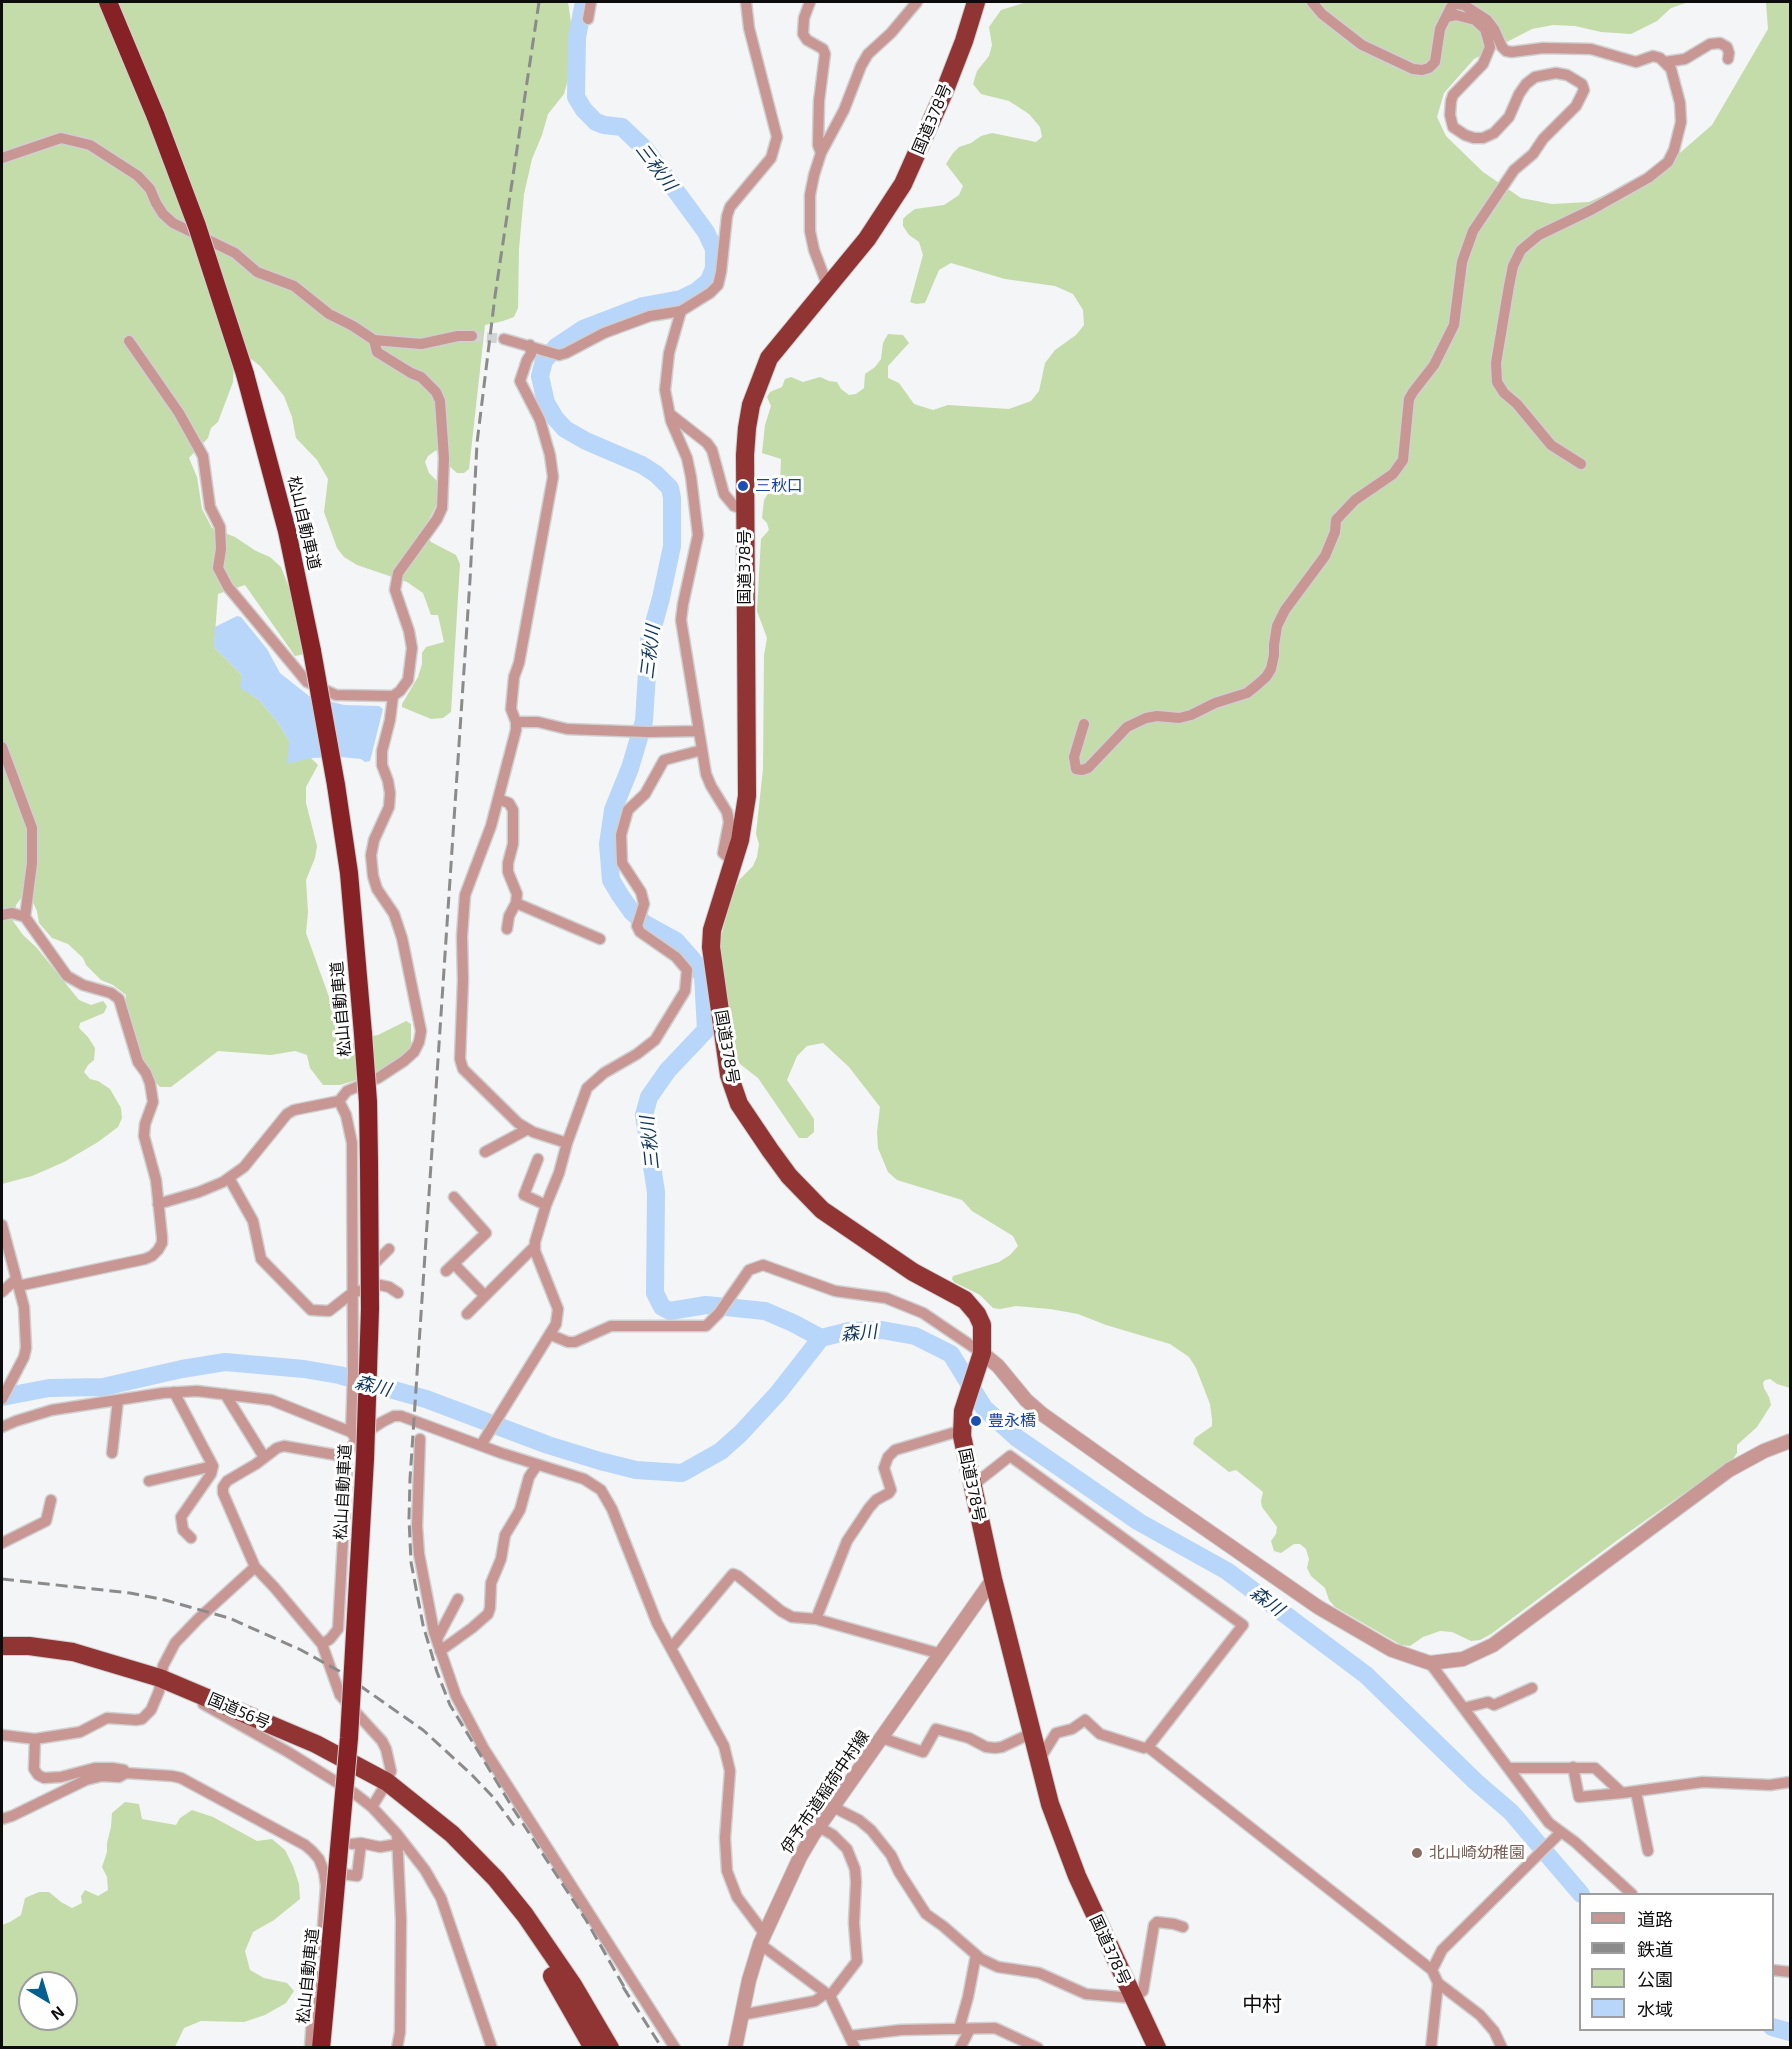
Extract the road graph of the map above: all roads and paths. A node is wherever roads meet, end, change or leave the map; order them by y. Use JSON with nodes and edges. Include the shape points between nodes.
{"nodes":[{"id":1,"x":108,"y":2,"type":"edge"},
{"id":2,"x":591,"y":2,"type":"edge"},
{"id":3,"x":746,"y":2,"type":"edge"},
{"id":4,"x":810,"y":2,"type":"edge"},
{"id":5,"x":917,"y":2,"type":"edge"},
{"id":6,"x":976,"y":2,"type":"edge"},
{"id":7,"x":1312,"y":2,"type":"edge"},
{"id":8,"x":1446,"y":17,"type":"junction"},
{"id":9,"x":588,"y":19,"type":"dead end"},
{"id":10,"x":1728,"y":59,"type":"dead end"},
{"id":11,"x":1665,"y":62,"type":"junction"},
{"id":12,"x":821,"y":153,"type":"junction"},
{"id":13,"x":2,"y":158,"type":"edge"},
{"id":14,"x":828,"y":287,"type":"junction"},
{"id":15,"x":681,"y":311,"type":"junction"},
{"id":16,"x":472,"y":336,"type":"tunnel mouth"},
{"id":17,"x":504,"y":339,"type":"tunnel mouth"},
{"id":18,"x":374,"y":340,"type":"junction"},
{"id":19,"x":129,"y":341,"type":"dead end"},
{"id":20,"x":530,"y":345,"type":"junction"},
{"id":21,"x":669,"y":413,"type":"junction"},
{"id":22,"x":1581,"y":464,"type":"dead end"},
{"id":23,"x":745,"y":510,"type":"junction"},
{"id":24,"x":393,"y":696,"type":"junction"},
{"id":25,"x":516,"y":722,"type":"junction"},
{"id":26,"x":1084,"y":724,"type":"dead end"},
{"id":27,"x":698,"y":731,"type":"junction"},
{"id":28,"x":2,"y":747,"type":"edge"},
{"id":29,"x":702,"y":750,"type":"junction"},
{"id":30,"x":498,"y":798,"type":"junction"},
{"id":31,"x":734,"y":862,"type":"junction"},
{"id":32,"x":516,"y":903,"type":"junction"},
{"id":33,"x":2,"y":915,"type":"edge"},
{"id":34,"x":25,"y":917,"type":"junction"},
{"id":35,"x":507,"y":929,"type":"dead end"},
{"id":36,"x":600,"y":939,"type":"dead end"},
{"id":37,"x":339,"y":1101,"type":"junction"},
{"id":38,"x":528,"y":1129,"type":"junction"},
{"id":39,"x":567,"y":1143,"type":"junction"},
{"id":40,"x":485,"y":1152,"type":"dead end"},
{"id":41,"x":538,"y":1159,"type":"dead end"},
{"id":42,"x":229,"y":1178,"type":"junction"},
{"id":43,"x":454,"y":1197,"type":"dead end"},
{"id":44,"x":158,"y":1204,"type":"junction"},
{"id":45,"x":546,"y":1205,"type":"junction"},
{"id":46,"x":2,"y":1225,"type":"edge"},
{"id":47,"x":535,"y":1246,"type":"junction"},
{"id":48,"x":389,"y":1250,"type":"dead end"},
{"id":49,"x":5,"y":1251,"type":"edge"},
{"id":50,"x":17,"y":1283,"type":"junction"},
{"id":51,"x":2,"y":1292,"type":"edge"},
{"id":52,"x":352,"y":1293,"type":"junction"},
{"id":53,"x":398,"y":1293,"type":"dead end"},
{"id":54,"x":485,"y":1296,"type":"junction"},
{"id":55,"x":467,"y":1314,"type":"dead end"},
{"id":56,"x":552,"y":1335,"type":"junction"},
{"id":57,"x":980,"y":1361,"type":"junction"},
{"id":58,"x":174,"y":1392,"type":"junction"},
{"id":59,"x":225,"y":1394,"type":"junction"},
{"id":60,"x":2,"y":1399,"type":"edge"},
{"id":61,"x":118,"y":1400,"type":"junction"},
{"id":62,"x":2,"y":1427,"type":"edge"},
{"id":63,"x":963,"y":1430,"type":"junction"},
{"id":64,"x":353,"y":1435,"type":"junction"},
{"id":65,"x":420,"y":1438,"type":"dead end"},
{"id":66,"x":484,"y":1441,"type":"junction"},
{"id":67,"x":1791,"y":1441,"type":"edge"},
{"id":68,"x":112,"y":1453,"type":"dead end"},
{"id":69,"x":342,"y":1456,"type":"junction"},
{"id":70,"x":264,"y":1457,"type":"junction"},
{"id":71,"x":537,"y":1465,"type":"junction"},
{"id":72,"x":213,"y":1466,"type":"junction"},
{"id":73,"x":149,"y":1480,"type":"dead end"},
{"id":74,"x":972,"y":1486,"type":"junction"},
{"id":75,"x":51,"y":1500,"type":"dead end"},
{"id":76,"x":191,"y":1538,"type":"dead end"},
{"id":77,"x":2,"y":1543,"type":"edge"},
{"id":78,"x":255,"y":1568,"type":"junction"},
{"id":79,"x":993,"y":1579,"type":"junction"},
{"id":80,"x":458,"y":1599,"type":"dead end"},
{"id":81,"x":816,"y":1619,"type":"junction"},
{"id":82,"x":437,"y":1639,"type":"junction"},
{"id":83,"x":322,"y":1644,"type":"junction"},
{"id":84,"x":2,"y":1646,"type":"edge"},
{"id":85,"x":671,"y":1648,"type":"junction"},
{"id":86,"x":440,"y":1651,"type":"junction"},
{"id":87,"x":941,"y":1654,"type":"junction"},
{"id":88,"x":1430,"y":1663,"type":"junction"},
{"id":89,"x":169,"y":1682,"type":"junction"},
{"id":90,"x":1532,"y":1688,"type":"dead end"},
{"id":91,"x":1464,"y":1708,"type":"junction"},
{"id":92,"x":1032,"y":1734,"type":"junction"},
{"id":93,"x":2,"y":1735,"type":"edge"},
{"id":94,"x":882,"y":1738,"type":"junction"},
{"id":95,"x":35,"y":1739,"type":"junction"},
{"id":96,"x":1148,"y":1747,"type":"junction"},
{"id":97,"x":1039,"y":1760,"type":"junction"},
{"id":98,"x":1573,"y":1767,"type":"junction"},
{"id":99,"x":1508,"y":1768,"type":"junction"},
{"id":100,"x":126,"y":1773,"type":"junction"},
{"id":101,"x":387,"y":1782,"type":"junction"},
{"id":102,"x":1791,"y":1782,"type":"edge"},
{"id":103,"x":1636,"y":1792,"type":"junction"},
{"id":104,"x":1622,"y":1793,"type":"junction"},
{"id":105,"x":372,"y":1807,"type":"junction"},
{"id":106,"x":833,"y":1807,"type":"junction"},
{"id":107,"x":2,"y":1819,"type":"edge"},
{"id":108,"x":819,"y":1827,"type":"junction"},
{"id":109,"x":1560,"y":1833,"type":"junction"},
{"id":110,"x":452,"y":1834,"type":"junction"},
{"id":111,"x":397,"y":1839,"type":"junction"},
{"id":112,"x":1648,"y":1851,"type":"dead end"},
{"id":113,"x":324,"y":1872,"type":"junction"},
{"id":114,"x":1631,"y":1893,"type":"edge"},
{"id":115,"x":1183,"y":1927,"type":"dead end"},
{"id":116,"x":762,"y":1938,"type":"junction"},
{"id":117,"x":976,"y":1955,"type":"junction"},
{"id":118,"x":1432,"y":1970,"type":"junction"},
{"id":119,"x":1774,"y":1970,"type":"edge"},
{"id":120,"x":1791,"y":1972,"type":"edge"},
{"id":121,"x":1438,"y":1983,"type":"junction"},
{"id":122,"x":828,"y":1995,"type":"junction"},
{"id":123,"x":1133,"y":1998,"type":"junction"},
{"id":124,"x":741,"y":2015,"type":"junction"},
{"id":125,"x":964,"y":2029,"type":"junction"},
{"id":126,"x":849,"y":2036,"type":"junction"},
{"id":127,"x":318,"y":2046,"type":"edge"},
{"id":128,"x":397,"y":2048,"type":"edge"},
{"id":129,"x":492,"y":2048,"type":"edge"},
{"id":130,"x":593,"y":2048,"type":"edge"},
{"id":131,"x":610,"y":2048,"type":"edge"},
{"id":132,"x":675,"y":2048,"type":"edge"},
{"id":133,"x":735,"y":2048,"type":"edge"},
{"id":134,"x":855,"y":2048,"type":"edge"},
{"id":135,"x":960,"y":2048,"type":"edge"},
{"id":136,"x":1038,"y":2048,"type":"edge"},
{"id":137,"x":1157,"y":2048,"type":"edge"},
{"id":138,"x":1431,"y":2048,"type":"edge"},
{"id":139,"x":1502,"y":2048,"type":"edge"}],
"edges":[{"from":1,"to":127,"type":"highway","name":"松山自動車道","bridge":true,"via":[[197,226],[245,374],[287,531],[312,651],[349,873],[368,1102],[370,1309],[349,1738]]},
{"from":2,"to":9,"type":"street"},
{"from":3,"to":15,"type":"street","via":[[777,137],[776,147],[730,207],[718,285]]},
{"from":4,"to":12,"type":"street","via":[[803,34],[825,54],[819,101]]},
{"from":5,"to":12,"type":"street","via":[[868,54]]},
{"from":6,"to":14,"type":"highway","name":"国道378号","via":[[949,80],[903,184],[867,239]]},
{"from":7,"to":8,"type":"street","via":[[1362,45],[1413,69],[1429,68],[1435,62]]},
{"from":8,"to":11,"type":"street","via":[[1451,7],[1464,5],[1487,20],[1506,51],[1591,49],[1636,62],[1653,56]]},
{"from":8,"to":26,"type":"street","via":[[1456,15],[1475,20],[1485,29],[1490,47],[1483,64],[1451,101],[1453,127],[1465,135],[1483,138],[1494,133],[1509,117],[1526,84],[1535,77],[1567,75],[1582,84],[1584,90],[1576,106],[1514,170],[1473,231],[1462,262],[1454,325],[1434,365],[1409,399],[1403,460],[1393,474],[1355,500],[1336,520],[1325,556],[1277,626],[1270,669],[1257,685],[1247,693],[1191,715],[1146,718],[1127,727],[1082,770],[1076,769],[1074,757]]},
{"from":10,"to":11,"type":"street","via":[[1726,47],[1710,44],[1685,59]]},
{"from":11,"to":22,"type":"street","via":[[1675,81],[1681,122],[1668,162],[1648,178],[1539,235],[1516,257],[1509,286],[1496,363],[1497,382],[1551,445]]},
{"from":12,"to":14,"type":"street","via":[[808,213],[814,250]]},
{"from":13,"to":18,"type":"street","via":[[61,138],[90,145],[138,176],[173,223],[235,253],[257,272],[294,286],[329,314]]},
{"from":14,"to":23,"type":"highway","name":"国道378号","via":[[778,345],[758,382],[747,428]]},
{"from":15,"to":20,"type":"street","via":[[650,316],[559,355]]},
{"from":15,"to":21,"type":"street","via":[[668,362],[665,390]]},
{"from":16,"to":18,"type":"street","via":[[421,344]]},
{"from":17,"to":20,"type":"street"},
{"from":18,"to":24,"type":"street","via":[[377,352],[421,377],[436,392],[444,458],[441,508],[398,573],[395,590],[412,648],[408,680]]},
{"from":19,"to":24,"type":"street","via":[[179,413],[203,456],[210,507],[220,527],[218,568],[228,587],[307,682],[336,695]]},
{"from":20,"to":25,"type":"street","via":[[531,354],[520,381],[540,420],[553,477],[514,677],[511,709]]},
{"from":21,"to":23,"type":"street","via":[[707,443],[724,494],[734,506]]},
{"from":21,"to":27,"type":"street","via":[[687,458],[695,504],[696,544],[681,620]]},
{"from":23,"to":31,"type":"highway","name":"国道378号","via":[[747,796]]},
{"from":24,"to":37,"type":"street","via":[[382,751],[389,807],[371,855],[377,889],[394,914],[402,938],[421,1031],[414,1052],[404,1062],[346,1091]]},
{"from":25,"to":27,"type":"street","via":[[567,729]]},
{"from":25,"to":30,"type":"street"},
{"from":27,"to":29,"type":"street"},
{"from":28,"to":34,"type":"street","via":[[32,828]]},
{"from":29,"to":31,"type":"street","via":[[711,786],[728,812],[723,853]]},
{"from":29,"to":39,"type":"street","via":[[664,760],[645,794],[628,810],[621,835],[622,863],[644,904],[637,926],[687,970],[685,990],[654,1040],[587,1089]]},
{"from":30,"to":32,"type":"street","via":[[513,810],[508,872],[517,894]]},
{"from":30,"to":38,"type":"street","via":[[465,895],[460,1059],[463,1069]]},
{"from":31,"to":57,"type":"highway","name":"国道378号","via":[[712,930],[711,947],[729,1075],[739,1104],[789,1176],[816,1205],[913,1272],[971,1306],[982,1324]]},
{"from":32,"to":35,"type":"street"},
{"from":32,"to":36,"type":"street"},
{"from":33,"to":34,"type":"street"},
{"from":34,"to":44,"type":"street","via":[[67,976],[119,999],[138,1062],[150,1083],[153,1102],[144,1136]]},
{"from":37,"to":42,"type":"street","via":[[286,1114],[244,1167]]},
{"from":37,"to":52,"type":"street","via":[[352,1143]]},
{"from":38,"to":39,"type":"street"},
{"from":38,"to":40,"type":"street"},
{"from":39,"to":45,"type":"street"},
{"from":41,"to":45,"type":"street","via":[[524,1194]]},
{"from":42,"to":44,"type":"street"},
{"from":42,"to":52,"type":"street","via":[[253,1221],[261,1259],[305,1306],[317,1312],[329,1311]]},
{"from":43,"to":54,"type":"street","via":[[486,1233],[450,1268]]},
{"from":44,"to":50,"type":"street","via":[[162,1243],[152,1256]]},
{"from":45,"to":47,"type":"street"},
{"from":46,"to":49,"type":"street"},
{"from":47,"to":54,"type":"street"},
{"from":47,"to":56,"type":"street","via":[[558,1309]]},
{"from":48,"to":52,"type":"street","via":[[374,1262]]},
{"from":49,"to":50,"type":"street"},
{"from":50,"to":51,"type":"street"},
{"from":50,"to":60,"type":"street","via":[[24,1307],[26,1348]]},
{"from":52,"to":53,"type":"street","via":[[380,1285]]},
{"from":52,"to":64,"type":"street"},
{"from":54,"to":55,"type":"street"},
{"from":56,"to":57,"type":"street","via":[[575,1342],[611,1326],[700,1328],[719,1313],[749,1270],[764,1265],[835,1291],[886,1298],[923,1313]]},
{"from":56,"to":66,"type":"street"},
{"from":57,"to":63,"type":"highway","name":"国道378号","via":[[963,1411]]},
{"from":57,"to":88,"type":"street","via":[[998,1366],[1042,1414],[1318,1606],[1392,1650]]},
{"from":58,"to":59,"type":"street"},
{"from":58,"to":61,"type":"street"},
{"from":58,"to":72,"type":"street"},
{"from":59,"to":64,"type":"street","via":[[271,1400]]},
{"from":59,"to":70,"type":"street"},
{"from":61,"to":62,"type":"street","via":[[52,1410]]},
{"from":61,"to":68,"type":"street"},
{"from":63,"to":74,"type":"highway","name":"国道378号"},
{"from":63,"to":81,"type":"street","via":[[895,1450],[888,1457],[884,1468],[889,1493],[868,1508],[847,1541]]},
{"from":64,"to":66,"type":"street","via":[[401,1416]]},
{"from":64,"to":69,"type":"street","via":[[352,1447]]},
{"from":65,"to":82,"type":"street","via":[[419,1554]]},
{"from":66,"to":71,"type":"street"},
{"from":67,"to":88,"type":"street","via":[[1764,1450],[1729,1470],[1493,1645],[1463,1659]]},
{"from":69,"to":70,"type":"street","via":[[284,1446]]},
{"from":69,"to":83,"type":"street","via":[[347,1468],[338,1629]]},
{"from":70,"to":78,"type":"street","via":[[223,1487]]},
{"from":71,"to":85,"type":"street","via":[[584,1479],[601,1490],[649,1606]]},
{"from":71,"to":86,"type":"street","via":[[505,1535],[491,1583],[488,1614]]},
{"from":72,"to":73,"type":"street"},
{"from":72,"to":76,"type":"street","via":[[181,1518],[183,1530]]},
{"from":74,"to":79,"type":"highway","name":"国道378号"},
{"from":74,"to":96,"type":"street","via":[[1010,1456],[1243,1624]]},
{"from":75,"to":77,"type":"street","via":[[46,1521]]},
{"from":78,"to":83,"type":"street"},
{"from":78,"to":89,"type":"street","via":[[175,1643],[163,1666]]},
{"from":79,"to":87,"type":"street","name":"伊予市道稲荷中村線"},
{"from":79,"to":92,"type":"highway","name":"国道378号"},
{"from":80,"to":82,"type":"street"},
{"from":81,"to":85,"type":"street","via":[[787,1615],[733,1574]]},
{"from":81,"to":87,"type":"street"},
{"from":82,"to":86,"type":"street"},
{"from":83,"to":101,"type":"street","via":[[340,1695],[386,1749],[391,1771]]},
{"from":84,"to":89,"type":"highway","name":"国道56号","via":[[73,1652]]},
{"from":85,"to":116,"type":"street","via":[[728,1758],[727,1871],[737,1897]]},
{"from":86,"to":132,"type":"street","via":[[456,1696],[484,1749]]},
{"from":87,"to":94,"type":"street","name":"伊予市道稲荷中村線"},
{"from":88,"to":91,"type":"street"},
{"from":89,"to":95,"type":"street","via":[[142,1719],[107,1718],[80,1732]]},
{"from":89,"to":101,"type":"highway","name":"国道56号","via":[[316,1744]]},
{"from":89,"to":105,"type":"street","via":[[336,1781]]},
{"from":90,"to":91,"type":"street","via":[[1494,1705],[1488,1702]]},
{"from":91,"to":99,"type":"street"},
{"from":92,"to":94,"type":"street","via":[[995,1748],[936,1729],[923,1752]]},
{"from":92,"to":97,"type":"highway","name":"国道378号"},
{"from":93,"to":95,"type":"street"},
{"from":94,"to":106,"type":"street","name":"伊予市道稲荷中村線"},
{"from":95,"to":100,"type":"street","via":[[34,1769],[44,1778],[61,1778],[95,1768],[112,1767]]},
{"from":96,"to":97,"type":"street","via":[[1100,1734],[1085,1720],[1056,1733]]},
{"from":96,"to":118,"type":"street"},
{"from":97,"to":123,"type":"highway","name":"国道378号","via":[[1050,1804],[1077,1876]]},
{"from":98,"to":99,"type":"street"},
{"from":98,"to":104,"type":"street","via":[[1595,1768]]},
{"from":98,"to":104,"type":"street","via":[[1579,1797]]},
{"from":99,"to":109,"type":"street"},
{"from":100,"to":107,"type":"street","via":[[86,1780]]},
{"from":100,"to":113,"type":"street","via":[[181,1778],[305,1845],[319,1859]]},
{"from":101,"to":105,"type":"street"},
{"from":101,"to":110,"type":"highway","name":"国道56号"},
{"from":102,"to":103,"type":"street","via":[[1703,1782]]},
{"from":103,"to":104,"type":"street"},
{"from":103,"to":112,"type":"street"},
{"from":105,"to":111,"type":"street"},
{"from":106,"to":108,"type":"street","name":"伊予市道稲荷中村線"},
{"from":106,"to":117,"type":"street","via":[[871,1830],[891,1855],[926,1914]]},
{"from":108,"to":116,"type":"street","name":"伊予市道稲荷中村線","via":[[789,1878]]},
{"from":108,"to":122,"type":"street","via":[[847,1850],[856,1882],[857,1961]]},
{"from":109,"to":114,"type":"street"},
{"from":109,"to":118,"type":"street","via":[[1442,1950]]},
{"from":110,"to":130,"type":"highway","name":"国道56号","via":[[517,1922]]},
{"from":110,"to":131,"type":"highway","name":"国道56号","via":[[525,1915]]},
{"from":111,"to":113,"type":"street","via":[[380,1847],[356,1844],[357,1876]]},
{"from":111,"to":128,"type":"street","via":[[401,1920]]},
{"from":111,"to":129,"type":"street","via":[[424,1870],[441,1898]]},
{"from":113,"to":127,"type":"street","via":[[319,1982],[313,2002]]},
{"from":115,"to":123,"type":"street","via":[[1157,1922],[1154,1925],[1143,1991]]},
{"from":116,"to":122,"type":"street"},
{"from":116,"to":124,"type":"street","name":"伊予市道稲荷中村線"},
{"from":117,"to":123,"type":"street","via":[[1006,1969],[1039,1973],[1086,1994]]},
{"from":117,"to":125,"type":"street"},
{"from":118,"to":121,"type":"street"},
{"from":119,"to":120,"type":"street"},
{"from":121,"to":138,"type":"street"},
{"from":121,"to":139,"type":"street","via":[[1480,2015]]},
{"from":122,"to":124,"type":"street"},
{"from":122,"to":126,"type":"street"},
{"from":123,"to":137,"type":"highway","name":"国道378号"},
{"from":124,"to":133,"type":"street","name":"伊予市道稲荷中村線"},
{"from":125,"to":126,"type":"street"},
{"from":125,"to":135,"type":"street"},
{"from":125,"to":136,"type":"street","via":[[995,2028]]},
{"from":126,"to":134,"type":"street"}]}
